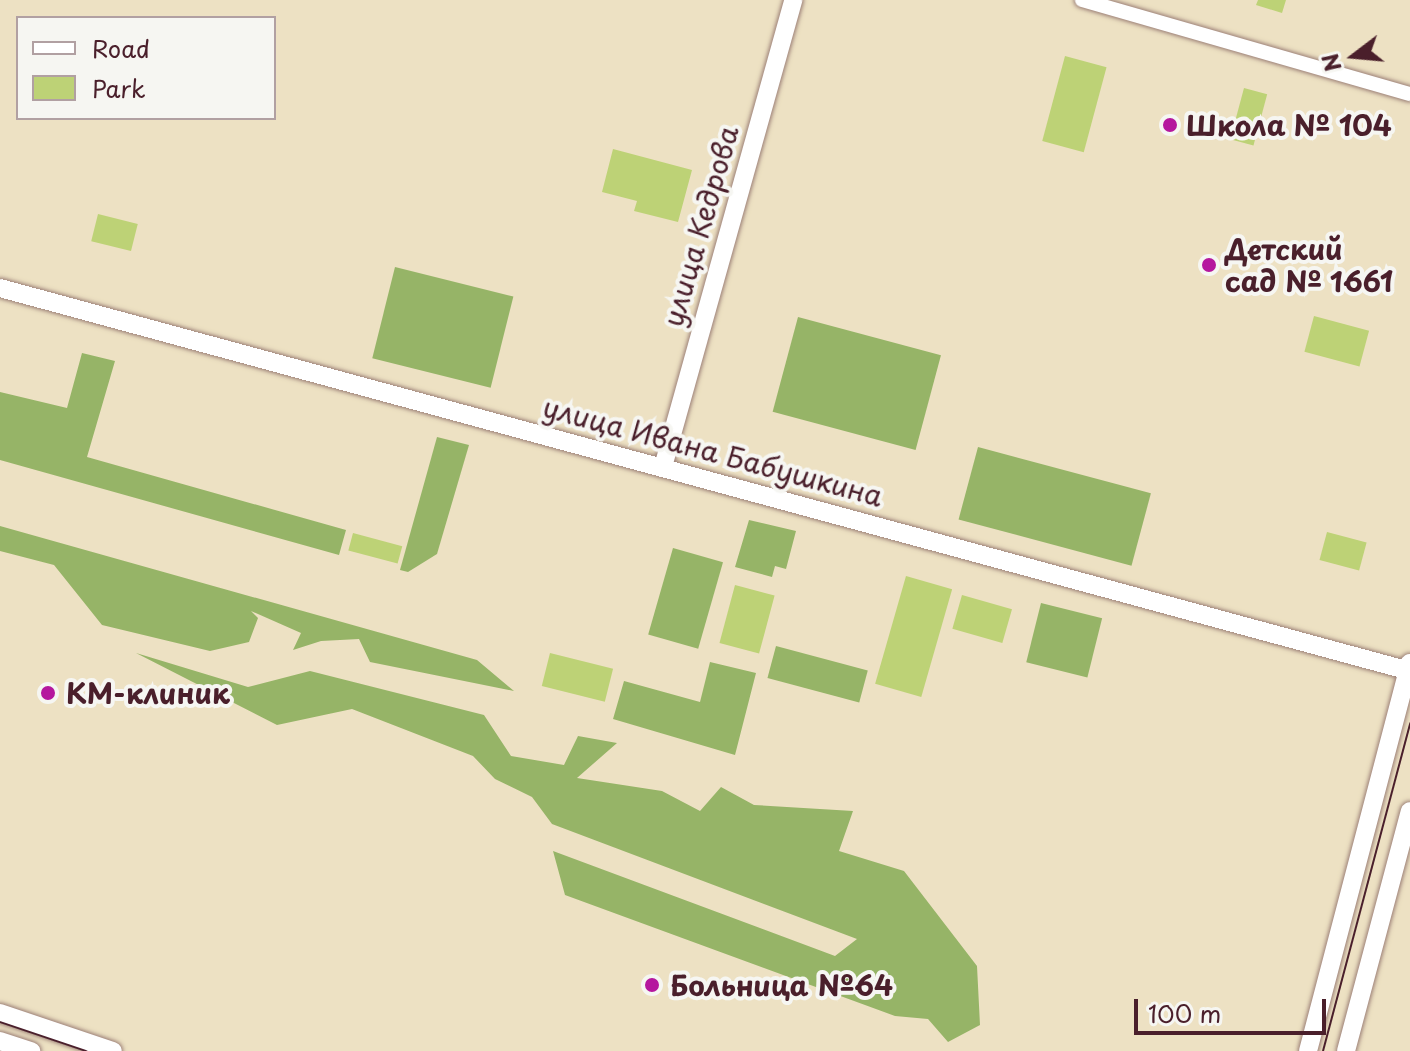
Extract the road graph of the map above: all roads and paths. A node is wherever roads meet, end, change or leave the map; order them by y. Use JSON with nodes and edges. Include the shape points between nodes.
{"nodes":[{"id":1,"x":793,"y":0,"type":"edge"},
{"id":2,"x":1082,"y":0,"type":"edge"},
{"id":3,"x":1410,"y":94,"type":"edge"},
{"id":4,"x":0,"y":288,"type":"edge"},
{"id":5,"x":663,"y":467,"type":"junction"},
{"id":6,"x":1409,"y":668,"type":"edge"},
{"id":7,"x":1410,"y":811,"type":"edge"},
{"id":8,"x":0,"y":1013,"type":"edge"},
{"id":9,"x":0,"y":1041,"type":"edge"},
{"id":10,"x":31,"y":1051,"type":"edge"},
{"id":11,"x":113,"y":1051,"type":"edge"},
{"id":12,"x":1308,"y":1051,"type":"edge"},
{"id":13,"x":1346,"y":1051,"type":"edge"}],
"edges":[{"from":1,"to":5,"type":"street","name":"улица Кедрова"},
{"from":2,"to":3,"type":"street"},
{"from":4,"to":5,"type":"street","name":"улица Ивана Бабушкина"},
{"from":5,"to":6,"type":"street","name":"улица Ивана Бабушкина"},
{"from":6,"to":12,"type":"street"},
{"from":7,"to":13,"type":"street"},
{"from":8,"to":11,"type":"street"},
{"from":9,"to":10,"type":"street"}]}
